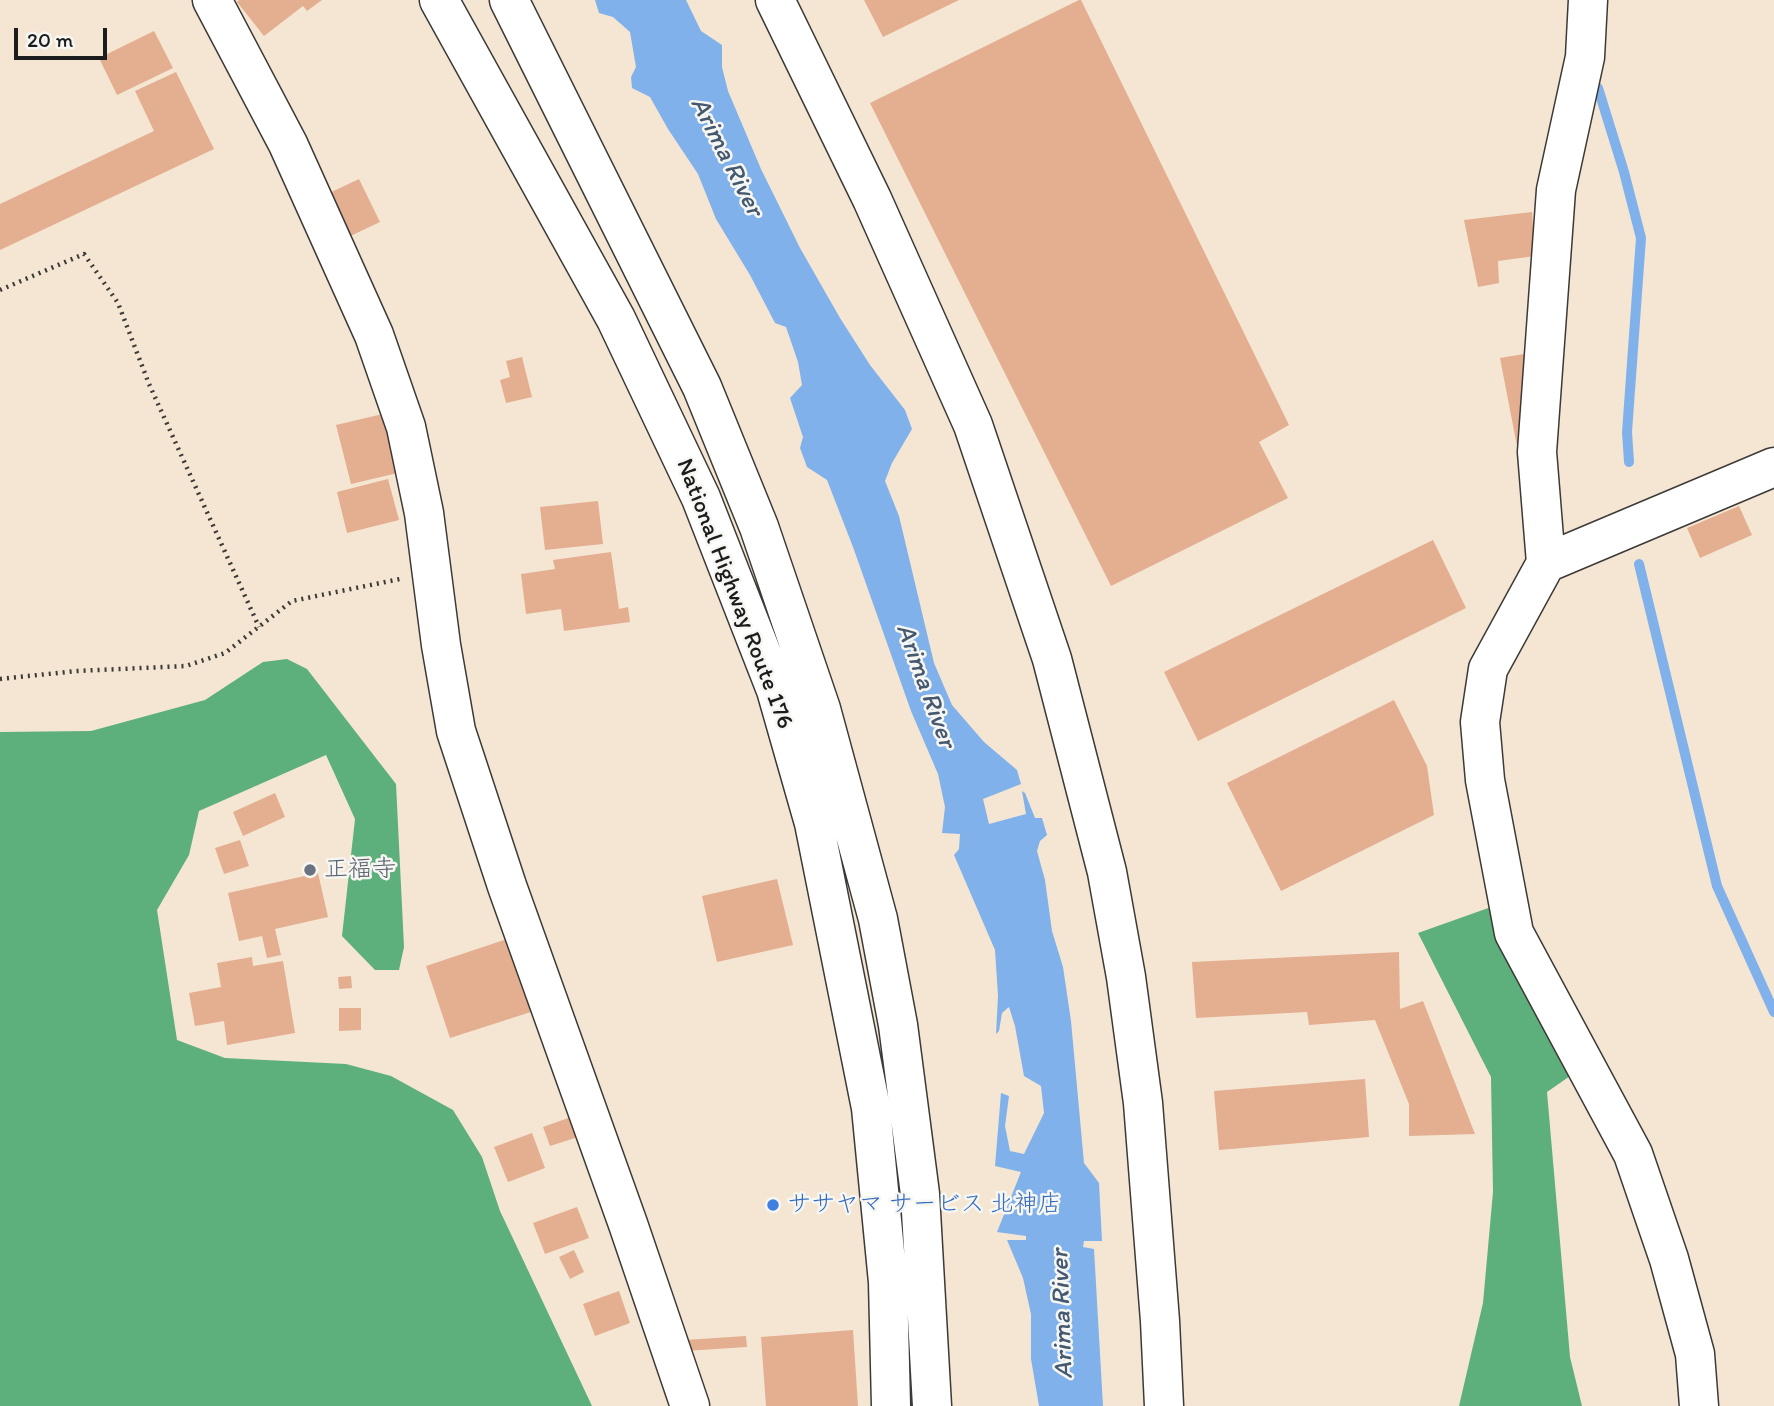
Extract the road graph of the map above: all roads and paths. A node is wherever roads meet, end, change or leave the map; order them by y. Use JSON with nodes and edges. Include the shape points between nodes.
{"nodes":[{"id":1,"x":212,"y":0,"type":"edge"},
{"id":2,"x":439,"y":0,"type":"edge"},
{"id":3,"x":509,"y":0,"type":"edge"},
{"id":4,"x":775,"y":0,"type":"edge"},
{"id":5,"x":1588,"y":0,"type":"edge"},
{"id":6,"x":0,"y":290,"type":"edge"},
{"id":7,"x":1774,"y":467,"type":"edge"},
{"id":8,"x":1546,"y":563,"type":"junction"},
{"id":9,"x":433,"y":572,"type":"junction"},
{"id":10,"x":259,"y":627,"type":"junction"},
{"id":11,"x":0,"y":679,"type":"edge"},
{"id":12,"x":690,"y":1406,"type":"edge"},
{"id":13,"x":891,"y":1406,"type":"edge"},
{"id":14,"x":932,"y":1406,"type":"edge"},
{"id":15,"x":1164,"y":1406,"type":"edge"},
{"id":16,"x":1699,"y":1406,"type":"edge"}],
"edges":[{"from":1,"to":9,"type":"main road","via":[[288,144],[374,335],[406,427]]},
{"from":2,"to":13,"type":"main road","name":"National Highway Route 176","via":[[616,319],[701,498],[776,690],[814,823],[871,1108],[888,1282]]},
{"from":3,"to":14,"type":"main road","name":"National Highway Route 176","via":[[702,387],[759,527],[821,709],[878,919],[898,1024],[920,1194]]},
{"from":4,"to":15,"type":"main road","via":[[974,425],[1052,659],[1107,872],[1126,977],[1143,1103]]},
{"from":5,"to":8,"type":"main road","via":[[1585,57],[1556,190],[1537,452]]},
{"from":6,"to":10,"type":"path","via":[[84,254],[118,303],[149,384]]},
{"from":7,"to":8,"type":"main road"},
{"from":8,"to":16,"type":"main road","via":[[1488,669],[1480,722],[1485,780],[1514,933],[1633,1154],[1695,1353]]},
{"from":9,"to":10,"type":"path","via":[[292,601]]},
{"from":9,"to":12,"type":"main road","via":[[456,731]]},
{"from":10,"to":11,"type":"path","via":[[225,653],[186,666]]}]}
